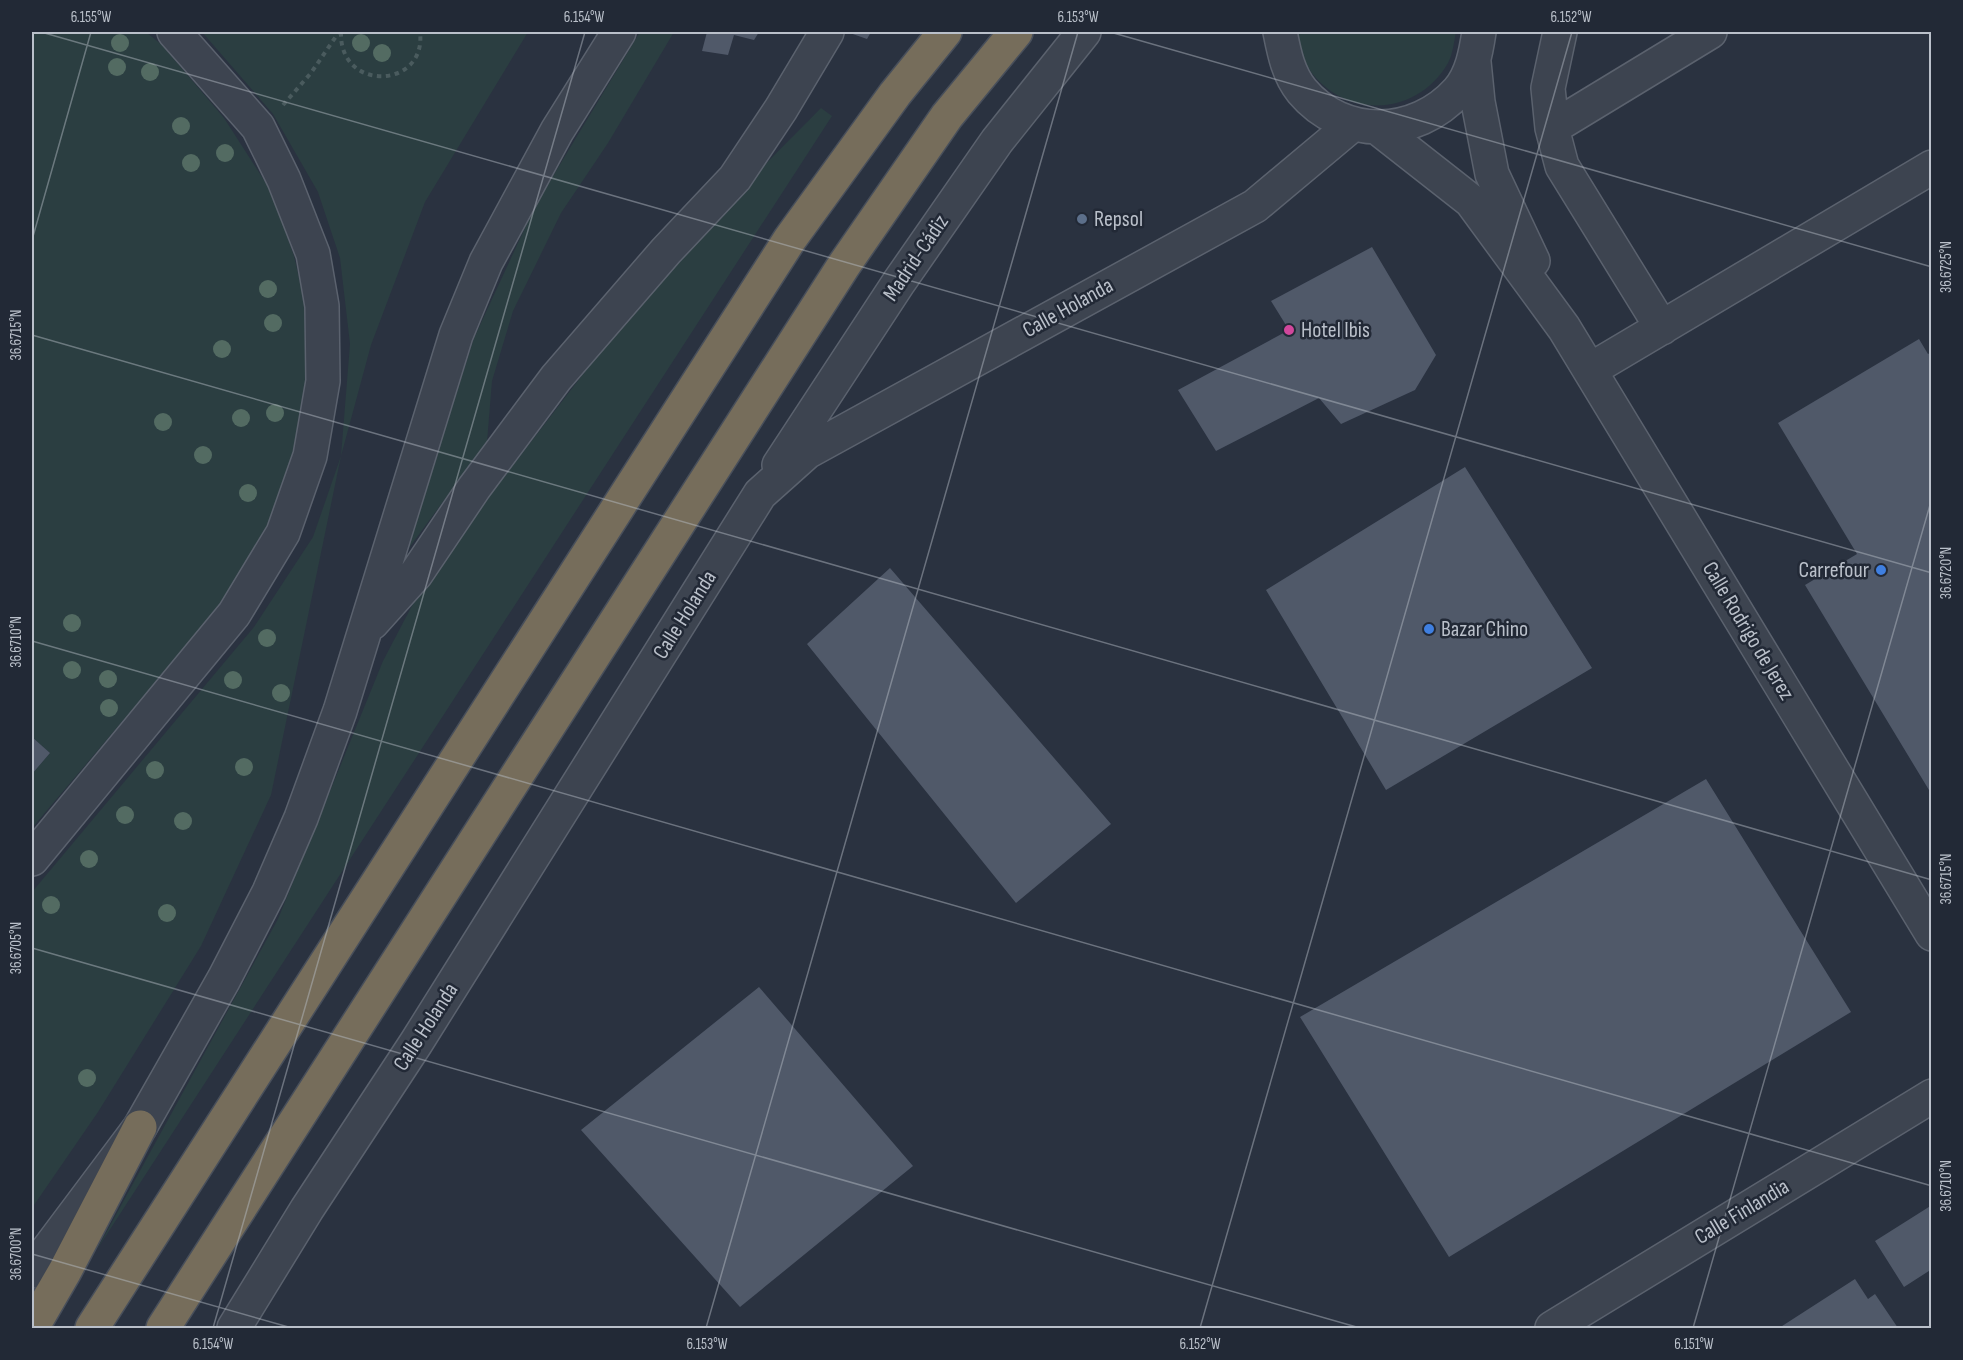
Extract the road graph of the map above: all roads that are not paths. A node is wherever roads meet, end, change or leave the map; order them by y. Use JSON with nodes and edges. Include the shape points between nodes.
{"nodes":[{"id":1,"x":174,"y":32,"type":"edge"},
{"id":2,"x":619,"y":32,"type":"edge"},
{"id":3,"x":827,"y":32,"type":"edge"},
{"id":4,"x":945,"y":32,"type":"edge"},
{"id":5,"x":1016,"y":32,"type":"edge"},
{"id":6,"x":1084,"y":32,"type":"edge"},
{"id":7,"x":1280,"y":32,"type":"edge"},
{"id":8,"x":1560,"y":32,"type":"edge"},
{"id":9,"x":1710,"y":32,"type":"edge"},
{"id":10,"x":1476,"y":47,"type":"edge"},
{"id":11,"x":1365,"y":126,"type":"junction"},
{"id":12,"x":1552,"y":128,"type":"junction"},
{"id":13,"x":1932,"y":167,"type":"edge"},
{"id":14,"x":1564,"y":328,"type":"junction"},
{"id":15,"x":1662,"y":328,"type":"junction"},
{"id":16,"x":1590,"y":370,"type":"junction"},
{"id":17,"x":760,"y":494,"type":"junction"},
{"id":18,"x":366,"y":629,"type":"junction"},
{"id":19,"x":32,"y":859,"type":"edge"},
{"id":20,"x":1932,"y":934,"type":"edge"},
{"id":21,"x":1932,"y":1096,"type":"edge"},
{"id":22,"x":140,"y":1128,"type":"junction"},
{"id":23,"x":34,"y":1265,"type":"edge"},
{"id":24,"x":32,"y":1329,"type":"edge"},
{"id":25,"x":92,"y":1329,"type":"edge"},
{"id":26,"x":163,"y":1329,"type":"edge"},
{"id":27,"x":234,"y":1329,"type":"edge"},
{"id":28,"x":1552,"y":1329,"type":"edge"}],
"edges":[{"from":1,"to":19,"type":"street","via":[[258,127],[284,180],[313,254],[322,306],[323,381],[310,456],[284,533],[234,614]]},
{"from":2,"to":18,"type":"street","via":[[557,131],[486,262],[456,335]]},
{"from":3,"to":18,"type":"street","via":[[735,178],[556,378],[416,574]]},
{"from":4,"to":25,"type":"highway","via":[[790,239]]},
{"from":5,"to":26,"type":"highway","via":[[947,116],[844,265]]},
{"from":6,"to":17,"type":"street","name":"Madrid-Cádiz","via":[[990,150]]},
{"from":7,"to":11,"type":"street","name":"Calle Rodrigo de Jerez","via":[[1286,62],[1301,90],[1324,111]]},
{"from":8,"to":12,"type":"street","via":[[1548,88]]},
{"from":9,"to":12,"type":"street"},
{"from":10,"to":11,"type":"street","via":[[1459,89],[1437,111],[1409,124]]},
{"from":10,"to":14,"type":"street","name":"Calle Rodrigo de Jerez","via":[[1478,102],[1492,174]]},
{"from":11,"to":14,"type":"street","name":"Calle Rodrigo de Jerez","via":[[1470,201]]},
{"from":11,"to":17,"type":"street","name":"Calle Holanda","via":[[1255,206],[807,452]]},
{"from":12,"to":15,"type":"street","via":[[1562,165]]},
{"from":13,"to":15,"type":"street"},
{"from":14,"to":16,"type":"street","name":"Calle Rodrigo de Jerez"},
{"from":15,"to":16,"type":"street"},
{"from":16,"to":20,"type":"street","name":"Calle Rodrigo de Jerez"},
{"from":17,"to":27,"type":"street","name":"Calle Holanda"},
{"from":18,"to":22,"type":"street","via":[[301,818],[269,892]]},
{"from":21,"to":28,"type":"street","name":"Calle Finlandia"},
{"from":22,"to":23,"type":"street"},
{"from":22,"to":24,"type":"highway"}]}
